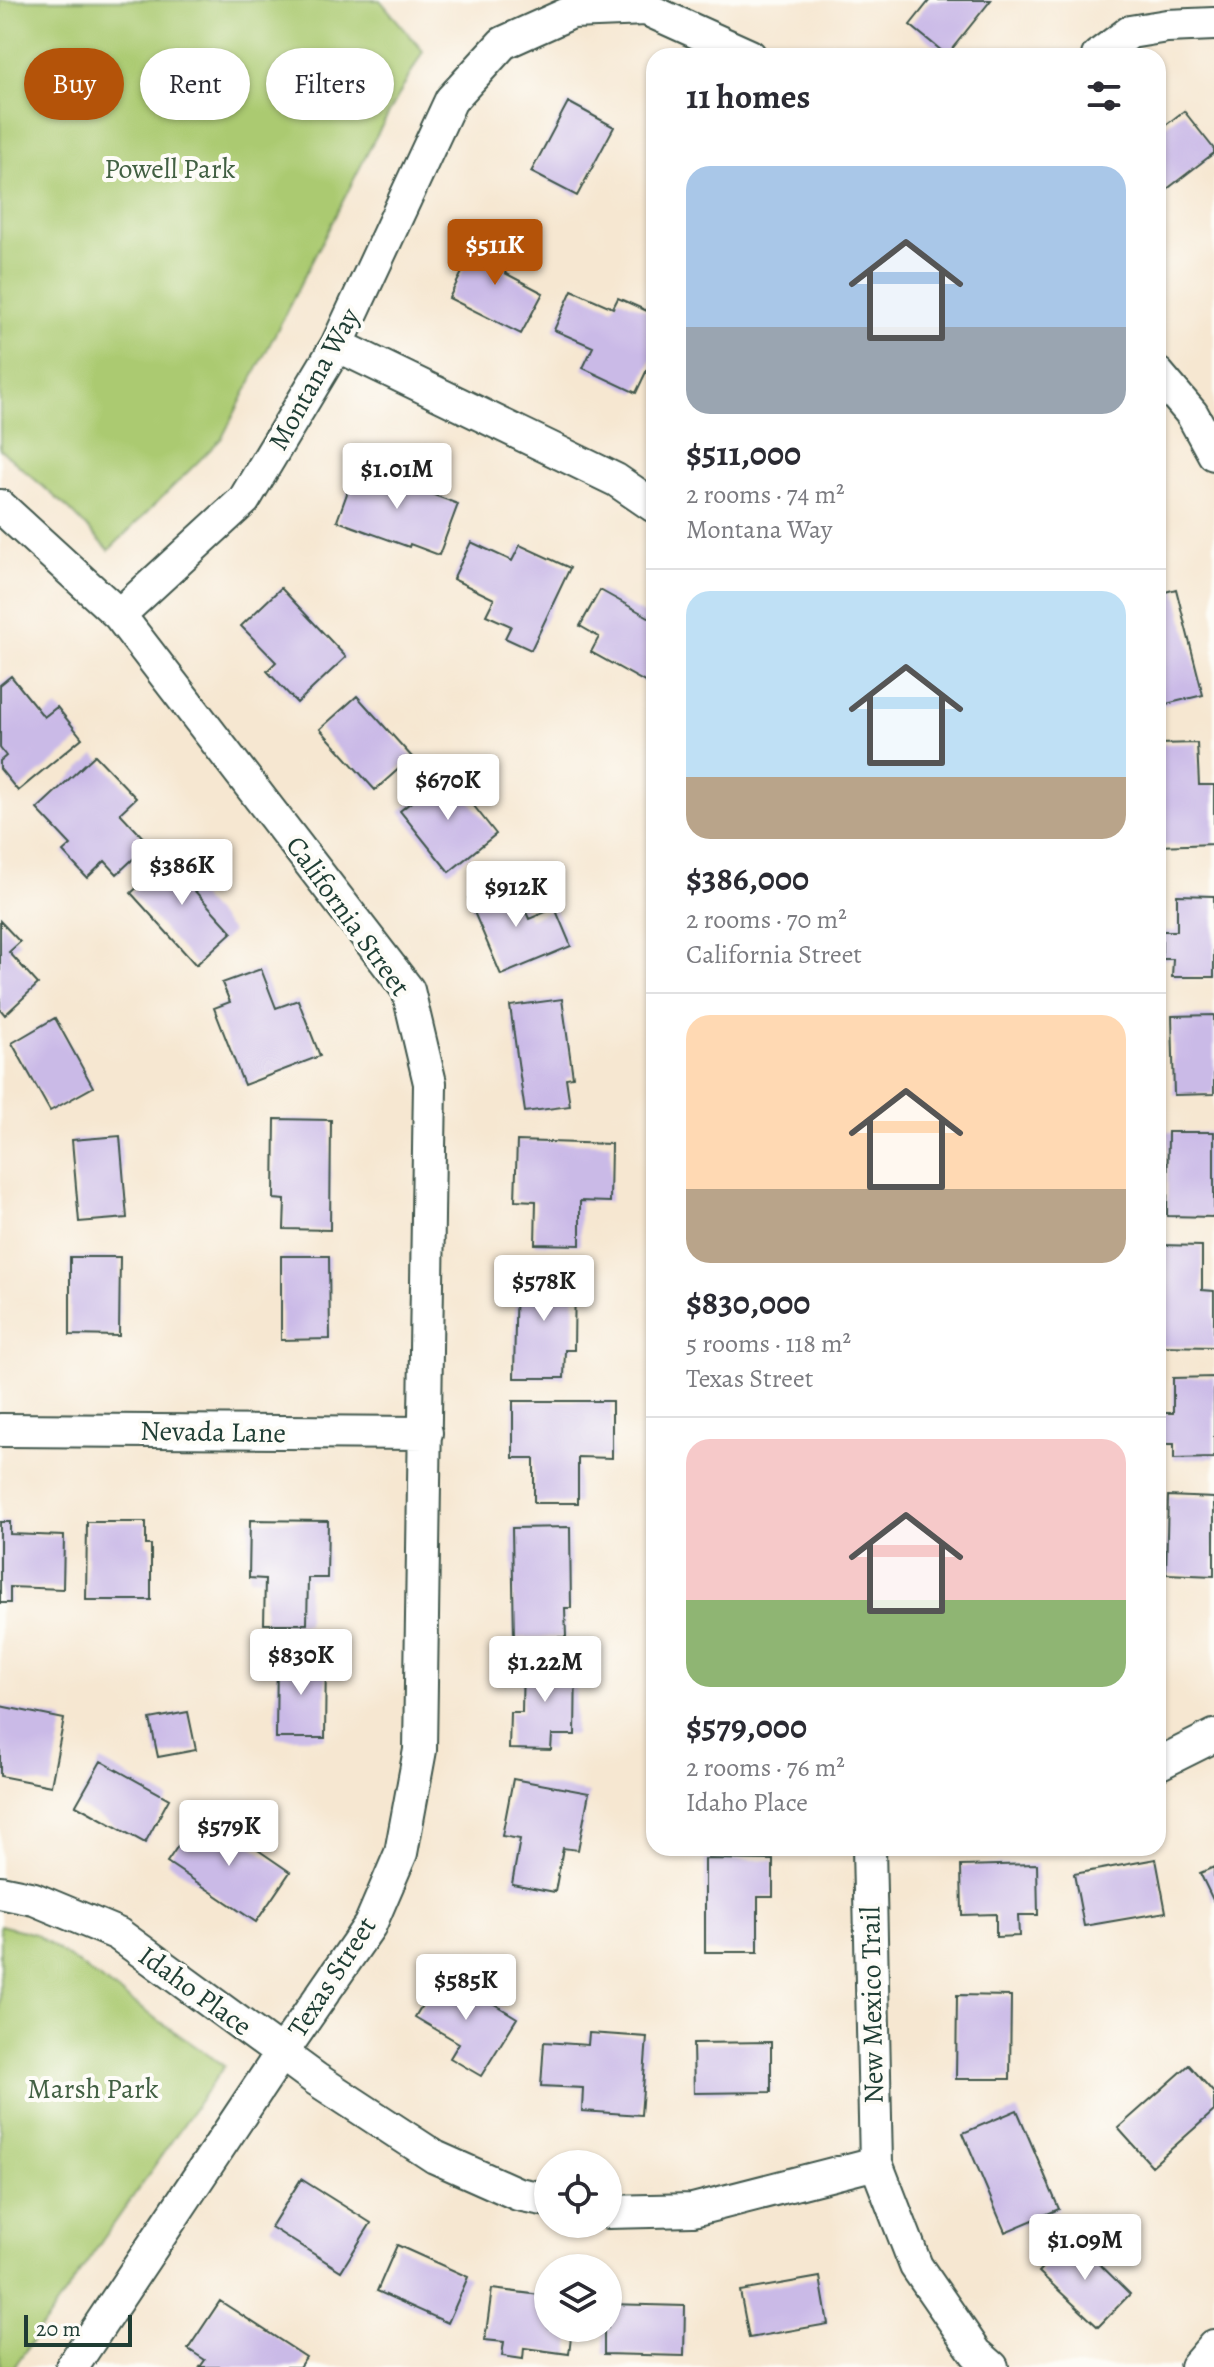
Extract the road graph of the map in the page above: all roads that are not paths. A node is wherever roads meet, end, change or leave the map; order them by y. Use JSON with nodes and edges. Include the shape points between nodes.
{"nodes":[{"id":1,"x":1214,"y":24,"type":"edge"},
{"id":2,"x":732,"y":48,"type":"edge"},
{"id":3,"x":1109,"y":48,"type":"edge"},
{"id":4,"x":337,"y":345,"type":"junction"},
{"id":5,"x":1166,"y":383,"type":"edge"},
{"id":6,"x":1214,"y":454,"type":"edge"},
{"id":7,"x":646,"y":501,"type":"edge"},
{"id":8,"x":0,"y":506,"type":"edge"},
{"id":9,"x":119,"y":615,"type":"junction"},
{"id":10,"x":0,"y":1430,"type":"edge"},
{"id":11,"x":426,"y":1433,"type":"junction"},
{"id":12,"x":1214,"y":1736,"type":"edge"},
{"id":13,"x":1166,"y":1760,"type":"edge"},
{"id":14,"x":869,"y":1856,"type":"edge"},
{"id":15,"x":0,"y":1892,"type":"edge"},
{"id":16,"x":281,"y":2054,"type":"junction"},
{"id":17,"x":876,"y":2163,"type":"junction"},
{"id":18,"x":534,"y":2197,"type":"edge"},
{"id":19,"x":622,"y":2212,"type":"edge"},
{"id":20,"x":1214,"y":2346,"type":"edge"},
{"id":21,"x":72,"y":2367,"type":"edge"},
{"id":22,"x":992,"y":2367,"type":"edge"},
{"id":23,"x":1196,"y":2367,"type":"edge"}],
"edges":[{"from":1,"to":3,"type":"street","via":[[1130,32]]},
{"from":2,"to":4,"type":"street","name":"Montana Way","via":[[646,9],[572,12],[503,43],[451,100]]},
{"from":4,"to":7,"type":"street","via":[[616,480]]},
{"from":4,"to":9,"type":"street","name":"Montana Way","via":[[244,500]]},
{"from":5,"to":6,"type":"street","via":[[1192,414]]},
{"from":8,"to":9,"type":"street","name":"California Street"},
{"from":9,"to":11,"type":"street","name":"California Street","via":[[408,990],[430,1083]]},
{"from":10,"to":11,"type":"street","name":"Nevada Lane"},
{"from":11,"to":16,"type":"street","name":"Texas Street","via":[[420,1750],[401,1853],[370,1925]]},
{"from":12,"to":13,"type":"street"},
{"from":14,"to":17,"type":"street","name":"New Mexico Trail"},
{"from":15,"to":16,"type":"street","name":"Idaho Place","via":[[34,1899],[118,1934]]},
{"from":16,"to":18,"type":"street","name":"Idaho Place","via":[[435,2157]]},
{"from":16,"to":21,"type":"street","name":"Texas Street"},
{"from":17,"to":19,"type":"street","via":[[693,2210]]},
{"from":17,"to":22,"type":"street","name":"New Mexico Trail","via":[[916,2266],[976,2353]]},
{"from":20,"to":23,"type":"street"}]}
